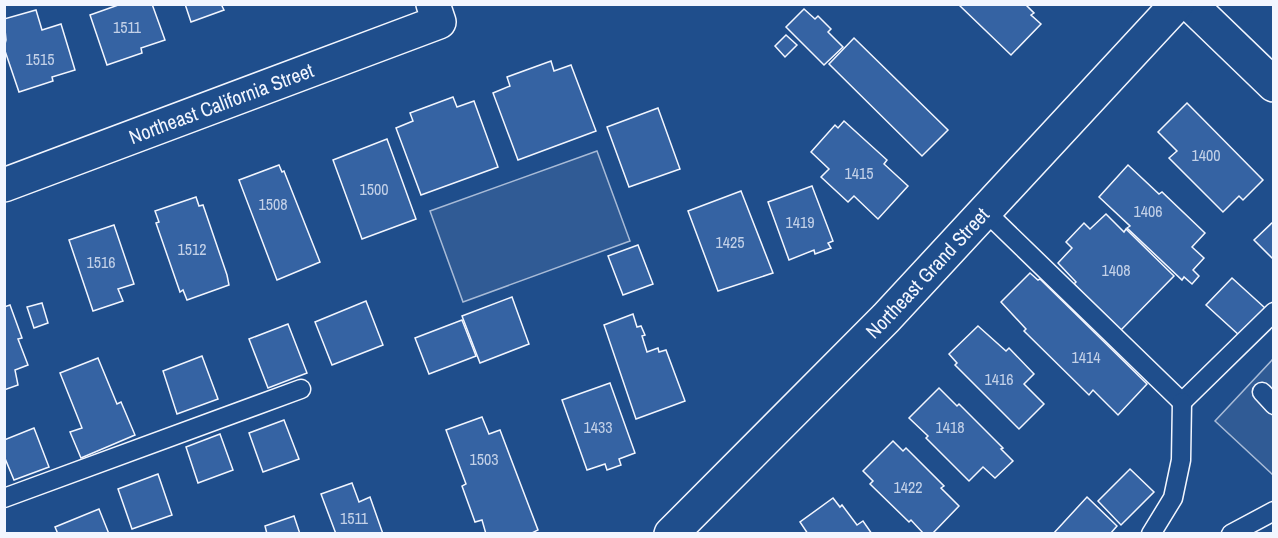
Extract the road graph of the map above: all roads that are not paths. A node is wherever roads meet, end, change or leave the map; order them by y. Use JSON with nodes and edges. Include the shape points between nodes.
{"nodes":[{"id":1,"x":1177,"y":4,"type":"edge"},
{"id":2,"x":1190,"y":4,"type":"edge"},
{"id":3,"x":436,"y":13,"type":"edge"},
{"id":4,"x":1274,"y":85,"type":"edge"},
{"id":5,"x":4,"y":186,"type":"edge"},
{"id":6,"x":985,"y":211,"type":"junction"},
{"id":7,"x":1274,"y":312,"type":"edge"},
{"id":8,"x":301,"y":389,"type":"dead end"},
{"id":9,"x":1182,"y":402,"type":"junction"},
{"id":10,"x":4,"y":498,"type":"edge"},
{"id":11,"x":1274,"y":511,"type":"edge"},
{"id":12,"x":670,"y":534,"type":"edge"},
{"id":13,"x":1150,"y":534,"type":"edge"},
{"id":14,"x":1231,"y":534,"type":"edge"}],
"edges":[{"from":1,"to":6,"type":"street","name":"Northeast Grand Street"},
{"from":2,"to":4,"type":"street"},
{"from":3,"to":5,"type":"street","name":"Northeast California Street"},
{"from":6,"to":9,"type":"lane"},
{"from":6,"to":12,"type":"street","name":"Northeast Grand Street","via":[[886,318]]},
{"from":7,"to":9,"type":"lane"},
{"from":8,"to":10,"type":"lane"},
{"from":9,"to":13,"type":"lane","via":[[1181,460],[1173,498]]},
{"from":11,"to":14,"type":"lane"}]}
